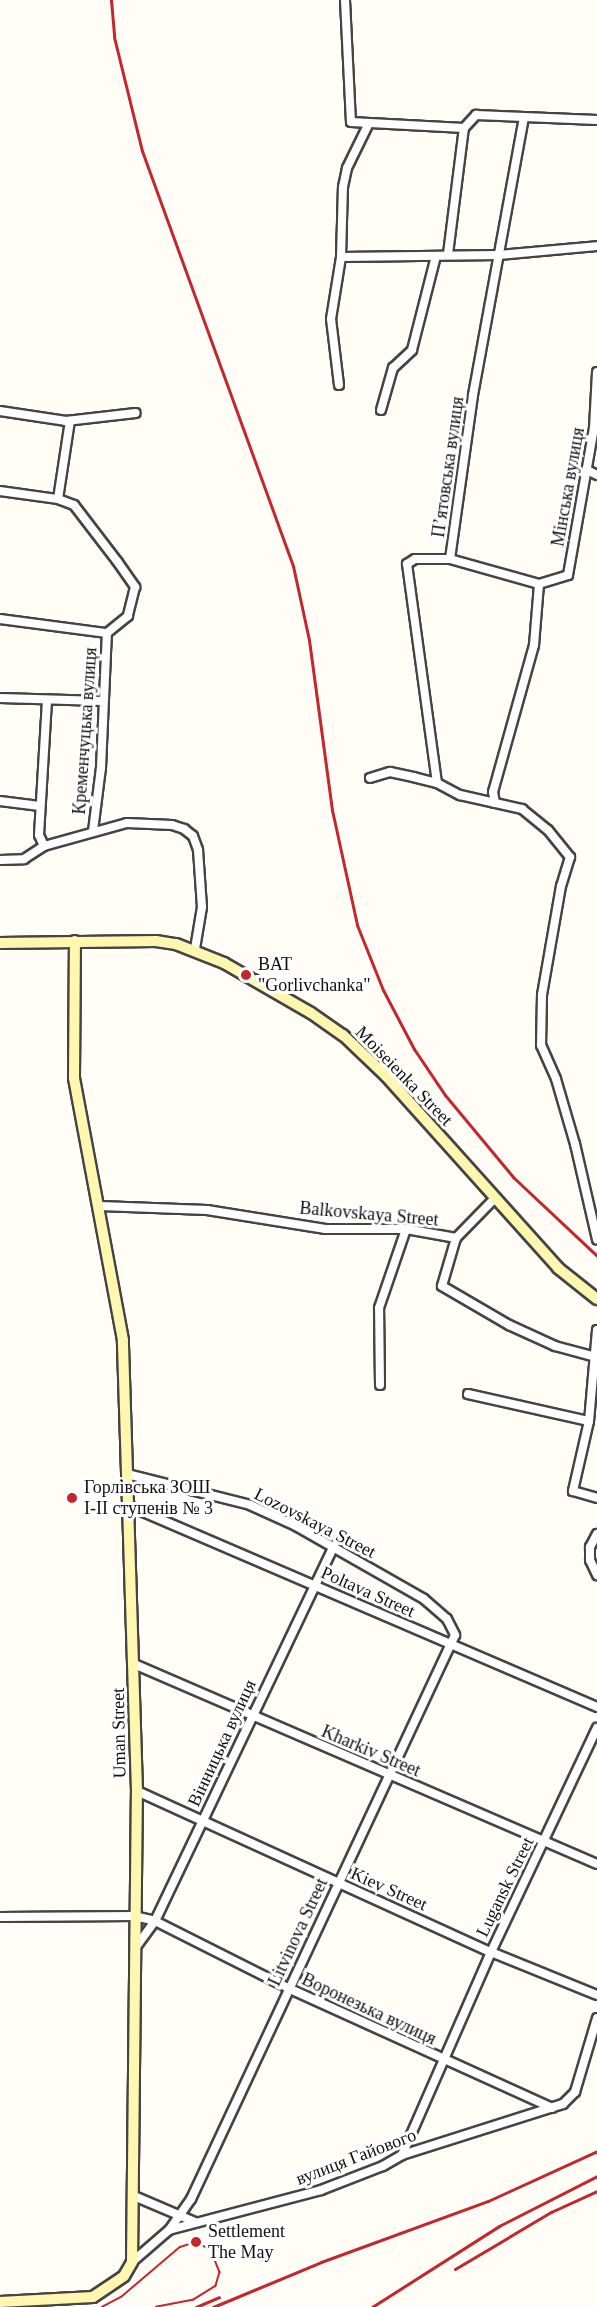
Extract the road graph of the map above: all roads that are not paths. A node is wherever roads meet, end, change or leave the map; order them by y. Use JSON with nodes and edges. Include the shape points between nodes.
{"nodes":[{"id":1,"x":345,"y":0,"type":"edge"},
{"id":2,"x":524,"y":118,"type":"junction"},
{"id":3,"x":597,"y":120,"type":"edge"},
{"id":4,"x":369,"y":123,"type":"junction"},
{"id":5,"x":464,"y":128,"type":"junction"},
{"id":6,"x":597,"y":246,"type":"edge"},
{"id":7,"x":448,"y":254,"type":"junction"},
{"id":8,"x":499,"y":255,"type":"junction"},
{"id":9,"x":436,"y":256,"type":"junction"},
{"id":10,"x":341,"y":258,"type":"junction"},
{"id":11,"x":597,"y":372,"type":"edge"},
{"id":12,"x":339,"y":385,"type":"dead end"},
{"id":13,"x":381,"y":410,"type":"dead end"},
{"id":14,"x":0,"y":411,"type":"edge"},
{"id":15,"x":136,"y":413,"type":"dead end"},
{"id":16,"x":70,"y":421,"type":"junction"},
{"id":17,"x":587,"y":470,"type":"junction"},
{"id":18,"x":597,"y":475,"type":"edge"},
{"id":19,"x":0,"y":490,"type":"edge"},
{"id":20,"x":58,"y":499,"type":"junction"},
{"id":21,"x":450,"y":559,"type":"junction"},
{"id":22,"x":539,"y":584,"type":"junction"},
{"id":23,"x":0,"y":619,"type":"edge"},
{"id":24,"x":107,"y":633,"type":"junction"},
{"id":25,"x":0,"y":698,"type":"edge"},
{"id":26,"x":47,"y":700,"type":"junction"},
{"id":27,"x":103,"y":702,"type":"junction"},
{"id":28,"x":370,"y":778,"type":"dead end"},
{"id":29,"x":437,"y":783,"type":"junction"},
{"id":30,"x":0,"y":801,"type":"edge"},
{"id":31,"x":495,"y":803,"type":"junction"},
{"id":32,"x":40,"y":806,"type":"junction"},
{"id":33,"x":93,"y":831,"type":"junction"},
{"id":34,"x":44,"y":846,"type":"junction"},
{"id":35,"x":0,"y":860,"type":"edge"},
{"id":36,"x":75,"y":941,"type":"junction"},
{"id":37,"x":0,"y":942,"type":"edge"},
{"id":38,"x":195,"y":949,"type":"junction"},
{"id":39,"x":495,"y":1198,"type":"junction"},
{"id":40,"x":100,"y":1206,"type":"junction"},
{"id":41,"x":406,"y":1230,"type":"junction"},
{"id":42,"x":456,"y":1238,"type":"junction"},
{"id":43,"x":597,"y":1239,"type":"edge"},
{"id":44,"x":597,"y":1299,"type":"edge"},
{"id":45,"x":597,"y":1330,"type":"edge"},
{"id":46,"x":592,"y":1356,"type":"junction"},
{"id":47,"x":380,"y":1385,"type":"dead end"},
{"id":48,"x":468,"y":1394,"type":"dead end"},
{"id":49,"x":589,"y":1421,"type":"junction"},
{"id":50,"x":127,"y":1474,"type":"junction"},
{"id":51,"x":597,"y":1498,"type":"edge"},
{"id":52,"x":127,"y":1505,"type":"junction"},
{"id":53,"x":597,"y":1534,"type":"edge"},
{"id":54,"x":334,"y":1545,"type":"junction"},
{"id":55,"x":597,"y":1575,"type":"edge"},
{"id":56,"x":314,"y":1584,"type":"junction"},
{"id":57,"x":452,"y":1647,"type":"junction"},
{"id":58,"x":134,"y":1664,"type":"junction"},
{"id":59,"x":597,"y":1707,"type":"edge"},
{"id":60,"x":250,"y":1715,"type":"junction"},
{"id":61,"x":597,"y":1728,"type":"edge"},
{"id":62,"x":389,"y":1775,"type":"junction"},
{"id":63,"x":137,"y":1791,"type":"junction"},
{"id":64,"x":202,"y":1823,"type":"junction"},
{"id":65,"x":543,"y":1841,"type":"junction"},
{"id":66,"x":597,"y":1864,"type":"edge"},
{"id":67,"x":338,"y":1882,"type":"junction"},
{"id":68,"x":134,"y":1916,"type":"junction"},
{"id":69,"x":0,"y":1917,"type":"edge"},
{"id":70,"x":155,"y":1921,"type":"junction"},
{"id":71,"x":134,"y":1950,"type":"junction"},
{"id":72,"x":491,"y":1952,"type":"junction"},
{"id":73,"x":288,"y":1988,"type":"junction"},
{"id":74,"x":597,"y":1995,"type":"edge"},
{"id":75,"x":597,"y":2018,"type":"edge"},
{"id":76,"x":443,"y":2060,"type":"junction"},
{"id":77,"x":552,"y":2108,"type":"junction"},
{"id":78,"x":402,"y":2155,"type":"junction"},
{"id":79,"x":134,"y":2196,"type":"junction"},
{"id":80,"x":179,"y":2218,"type":"junction"},
{"id":81,"x":199,"y":2223,"type":"junction"},
{"id":82,"x":169,"y":2230,"type":"junction"},
{"id":83,"x":132,"y":2262,"type":"junction"},
{"id":84,"x":0,"y":2302,"type":"edge"}],
"edges":[{"from":1,"to":4,"type":"street","via":[[351,122]]},
{"from":2,"to":3,"type":"street"},
{"from":2,"to":5,"type":"street","via":[[476,115]]},
{"from":2,"to":8,"type":"street","name":"П’ятовська вулиця"},
{"from":4,"to":5,"type":"street"},
{"from":4,"to":10,"type":"street","via":[[347,168],[343,187]]},
{"from":5,"to":7,"type":"street"},
{"from":6,"to":8,"type":"street"},
{"from":7,"to":8,"type":"street"},
{"from":7,"to":9,"type":"street"},
{"from":8,"to":21,"type":"street","name":"П’ятовська вулиця"},
{"from":9,"to":10,"type":"street"},
{"from":9,"to":13,"type":"street","via":[[412,350],[393,368]]},
{"from":10,"to":12,"type":"street","via":[[331,319]]},
{"from":11,"to":17,"type":"street","name":"Мінська вулиця"},
{"from":14,"to":16,"type":"street"},
{"from":15,"to":16,"type":"street"},
{"from":16,"to":20,"type":"street"},
{"from":17,"to":18,"type":"street"},
{"from":17,"to":22,"type":"street","name":"Мінська вулиця","via":[[568,575]]},
{"from":19,"to":20,"type":"street"},
{"from":20,"to":24,"type":"street","via":[[74,505],[135,587],[128,616]]},
{"from":21,"to":22,"type":"street"},
{"from":21,"to":29,"type":"street","name":"П’ятовська вулиця","via":[[415,559],[407,564]]},
{"from":22,"to":31,"type":"street","via":[[534,645],[493,792]]},
{"from":23,"to":24,"type":"street"},
{"from":24,"to":27,"type":"street","name":"Кременчуцька вулиця"},
{"from":25,"to":26,"type":"street"},
{"from":26,"to":27,"type":"street"},
{"from":26,"to":32,"type":"street"},
{"from":27,"to":33,"type":"street","name":"Кременчуцька вулиця","via":[[101,768]]},
{"from":28,"to":29,"type":"street","via":[[390,772]]},
{"from":29,"to":31,"type":"street","via":[[460,795]]},
{"from":30,"to":32,"type":"street"},
{"from":31,"to":43,"type":"street","via":[[522,809],[548,830],[570,857],[561,886],[542,995],[541,1045],[576,1144]]},
{"from":32,"to":34,"type":"street","via":[[39,840]]},
{"from":33,"to":34,"type":"street"},
{"from":33,"to":38,"type":"street","via":[[127,823],[155,823],[172,825],[193,836],[198,850],[202,907]]},
{"from":34,"to":35,"type":"street","via":[[24,860]]},
{"from":36,"to":37,"type":"street","name":"Moiseienka Street"},
{"from":36,"to":38,"type":"street","name":"Moiseienka Street","via":[[156,941]]},
{"from":36,"to":40,"type":"street","name":"Uman Street","via":[[75,1078]]},
{"from":38,"to":39,"type":"street","name":"Moiseienka Street","via":[[307,1010],[343,1035],[386,1076]]},
{"from":39,"to":42,"type":"street"},
{"from":39,"to":44,"type":"street","name":"Moiseienka Street","via":[[558,1268]]},
{"from":40,"to":41,"type":"street","name":"Balkovskaya Street","via":[[207,1210],[325,1229]]},
{"from":40,"to":50,"type":"street","name":"Uman Street","via":[[123,1340]]},
{"from":41,"to":42,"type":"street","name":"Balkovskaya Street"},
{"from":41,"to":47,"type":"street","via":[[379,1308]]},
{"from":42,"to":46,"type":"street","name":"Balkovskaya Street","via":[[442,1286],[509,1325],[555,1346]]},
{"from":45,"to":46,"type":"street"},
{"from":46,"to":49,"type":"street"},
{"from":48,"to":49,"type":"street"},
{"from":49,"to":51,"type":"street","via":[[573,1491]]},
{"from":50,"to":52,"type":"street","name":"Uman Street"},
{"from":50,"to":54,"type":"street","name":"Lozovskaya Street","via":[[250,1505]]},
{"from":52,"to":56,"type":"street","name":"Poltava Street"},
{"from":52,"to":58,"type":"street","name":"Uman Street"},
{"from":53,"to":55,"type":"street","via":[[590,1547],[590,1560]]},
{"from":54,"to":56,"type":"street","name":"Вінницька вулиця"},
{"from":54,"to":57,"type":"street","name":"Lozovskaya Street","via":[[424,1599],[447,1619],[455,1635]]},
{"from":56,"to":57,"type":"street","name":"Poltava Street"},
{"from":56,"to":60,"type":"street","name":"Вінницька вулиця"},
{"from":57,"to":59,"type":"street","name":"Poltava Street"},
{"from":57,"to":62,"type":"street","name":"Litvinova Street"},
{"from":58,"to":60,"type":"street","name":"Kharkiv Street"},
{"from":58,"to":63,"type":"street","name":"Uman Street"},
{"from":60,"to":62,"type":"street","name":"Kharkiv Street"},
{"from":60,"to":64,"type":"street","name":"Вінницька вулиця"},
{"from":61,"to":65,"type":"street","name":"Lugansk Street"},
{"from":62,"to":65,"type":"street","name":"Kharkiv Street"},
{"from":62,"to":67,"type":"street","name":"Litvinova Street"},
{"from":63,"to":64,"type":"street","name":"Kiev Street"},
{"from":63,"to":68,"type":"street","name":"Uman Street"},
{"from":64,"to":67,"type":"street","name":"Kiev Street"},
{"from":64,"to":70,"type":"street","name":"Вінницька вулиця"},
{"from":65,"to":66,"type":"street","name":"Kharkiv Street"},
{"from":65,"to":72,"type":"street","name":"Lugansk Street"},
{"from":67,"to":72,"type":"street","name":"Kiev Street"},
{"from":67,"to":73,"type":"street","name":"Litvinova Street"},
{"from":68,"to":69,"type":"street","name":"Воронезька вулиця"},
{"from":68,"to":70,"type":"street","name":"Воронезька вулиця"},
{"from":68,"to":71,"type":"street","name":"Uman Street"},
{"from":70,"to":71,"type":"street","name":"Вінницька вулиця"},
{"from":70,"to":73,"type":"street","name":"Воронезька вулиця"},
{"from":71,"to":79,"type":"street","name":"Uman Street"},
{"from":72,"to":74,"type":"street","name":"Kiev Street"},
{"from":72,"to":76,"type":"street","name":"Lugansk Street"},
{"from":73,"to":76,"type":"street","name":"Воронезька вулиця"},
{"from":73,"to":80,"type":"street","name":"Litvinova Street"},
{"from":75,"to":77,"type":"street","name":"вулиця Гайового","via":[[575,2092]]},
{"from":76,"to":77,"type":"street","name":"Воронезька вулиця"},
{"from":76,"to":78,"type":"street","name":"Lugansk Street"},
{"from":77,"to":78,"type":"street","name":"вулиця Гайового"},
{"from":78,"to":81,"type":"street","name":"вулиця Гайового","via":[[321,2190]]},
{"from":79,"to":80,"type":"street"},
{"from":79,"to":83,"type":"street","name":"Uman Street"},
{"from":80,"to":81,"type":"street"},
{"from":80,"to":82,"type":"street","name":"Litvinova Street"},
{"from":81,"to":82,"type":"street","name":"вулиця Гайового"},
{"from":82,"to":83,"type":"street","name":"Litvinova Street"},
{"from":83,"to":84,"type":"street","via":[[124,2276],[93,2297]]}]}
